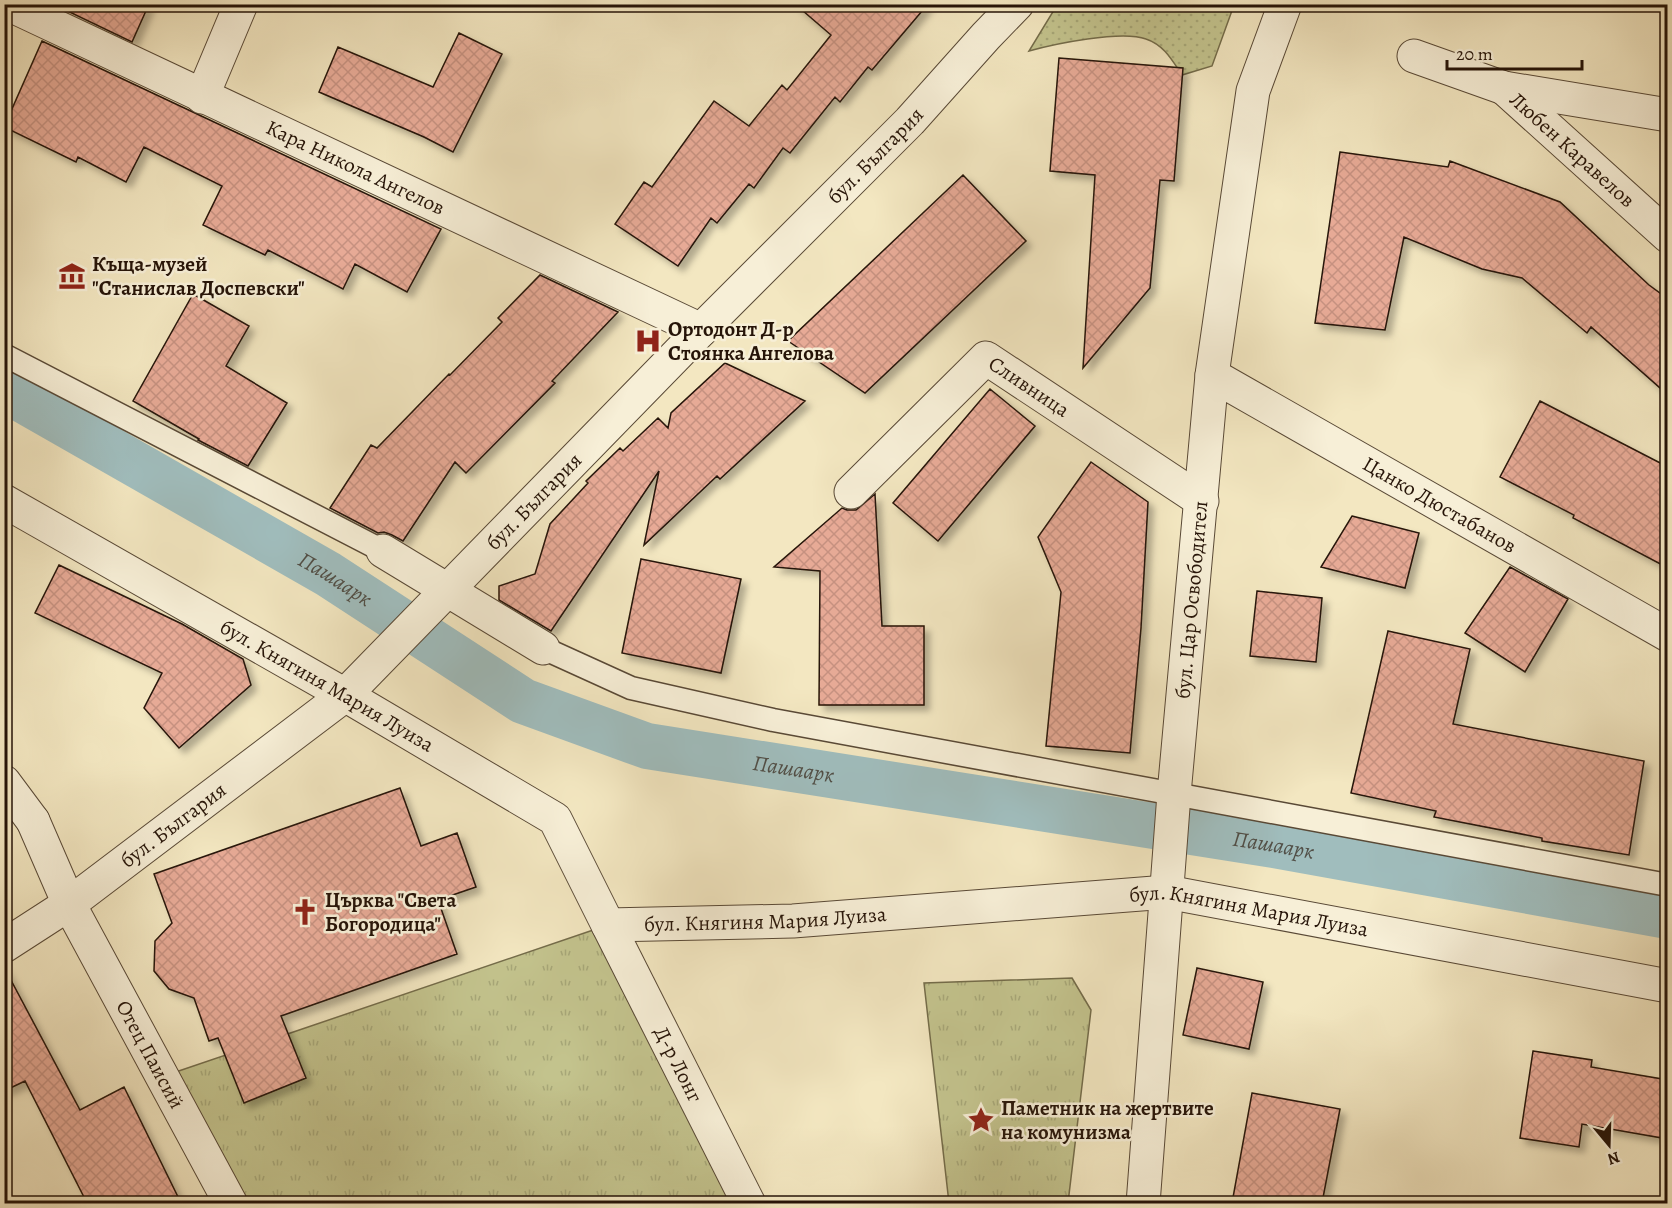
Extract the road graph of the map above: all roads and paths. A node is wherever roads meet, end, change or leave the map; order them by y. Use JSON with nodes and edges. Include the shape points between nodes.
{"nodes":[{"id":1,"x":8,"y":4,"type":"edge"},
{"id":2,"x":241,"y":4,"type":"edge"},
{"id":3,"x":1017,"y":4,"type":"edge"},
{"id":4,"x":1285,"y":4,"type":"edge"},
{"id":5,"x":1414,"y":56,"type":"dead end"},
{"id":6,"x":1504,"y":88,"type":"junction"},
{"id":7,"x":202,"y":97,"type":"junction"},
{"id":8,"x":1668,"y":115,"type":"edge"},
{"id":9,"x":1668,"y":236,"type":"edge"},
{"id":10,"x":701,"y":330,"type":"junction"},
{"id":11,"x":4,"y":356,"type":"edge"},
{"id":12,"x":1212,"y":375,"type":"junction"},
{"id":13,"x":851,"y":492,"type":"dead end"},
{"id":14,"x":4,"y":501,"type":"edge"},
{"id":15,"x":1202,"y":501,"type":"junction"},
{"id":16,"x":383,"y":551,"type":"joint"},
{"id":17,"x":437,"y":599,"type":"junction"},
{"id":18,"x":1668,"y":635,"type":"edge"},
{"id":19,"x":543,"y":648,"type":"joint"},
{"id":20,"x":345,"y":695,"type":"junction"},
{"id":21,"x":4,"y":782,"type":"edge"},
{"id":22,"x":1174,"y":794,"type":"junction"},
{"id":23,"x":1668,"y":885,"type":"edge"},
{"id":24,"x":1167,"y":892,"type":"junction"},
{"id":25,"x":69,"y":904,"type":"junction"},
{"id":26,"x":608,"y":925,"type":"junction"},
{"id":27,"x":4,"y":945,"type":"edge"},
{"id":28,"x":1668,"y":986,"type":"edge"},
{"id":29,"x":231,"y":1203,"type":"edge"},
{"id":30,"x":749,"y":1203,"type":"edge"},
{"id":31,"x":1143,"y":1203,"type":"edge"}],
"edges":[{"from":1,"to":7,"type":"street","name":"Кара Никола Ангелов"},
{"from":2,"to":7,"type":"street"},
{"from":3,"to":10,"type":"street","name":"бул. България","via":[[910,121]]},
{"from":4,"to":12,"type":"street","name":"бул. Цар Освободител","via":[[1253,91]]},
{"from":5,"to":6,"type":"street"},
{"from":6,"to":8,"type":"street"},
{"from":6,"to":9,"type":"street","name":"Любен Каравелов"},
{"from":7,"to":10,"type":"street","name":"Кара Никола Ангелов"},
{"from":10,"to":17,"type":"street","name":"бул. България"},
{"from":11,"to":16,"type":"lane"},
{"from":12,"to":15,"type":"street","name":"бул. Цар Освободител"},
{"from":12,"to":18,"type":"street","name":"Цанко Дюстабанов"},
{"from":13,"to":15,"type":"street","name":"Сливница","via":[[986,358]]},
{"from":14,"to":20,"type":"street","name":"бул. Княгиня Мария Луиза"},
{"from":15,"to":22,"type":"street","name":"бул. Цар Освободител"},
{"from":16,"to":17,"type":"street"},
{"from":17,"to":19,"type":"street"},
{"from":17,"to":20,"type":"street","name":"бул. България"},
{"from":19,"to":22,"type":"lane","via":[[631,688],[773,720]]},
{"from":20,"to":25,"type":"street","name":"бул. България"},
{"from":20,"to":26,"type":"street","name":"бул. Княгиня Мария Луиза","via":[[555,819]]},
{"from":21,"to":25,"type":"street","name":"Отец Паисий","via":[[33,821]]},
{"from":22,"to":23,"type":"lane"},
{"from":22,"to":24,"type":"street","name":"бул. Цар Освободител"},
{"from":24,"to":26,"type":"street","name":"бул. Княгиня Мария Луиза","via":[[793,921]]},
{"from":24,"to":28,"type":"street","name":"бул. Княгиня Мария Луиза"},
{"from":24,"to":31,"type":"street","name":"бул. Цар Освободител"},
{"from":25,"to":27,"type":"street","name":"бул. България"},
{"from":25,"to":29,"type":"street","name":"Отец Паисий"},
{"from":26,"to":30,"type":"street","name":"Д-р Лонг"}]}
